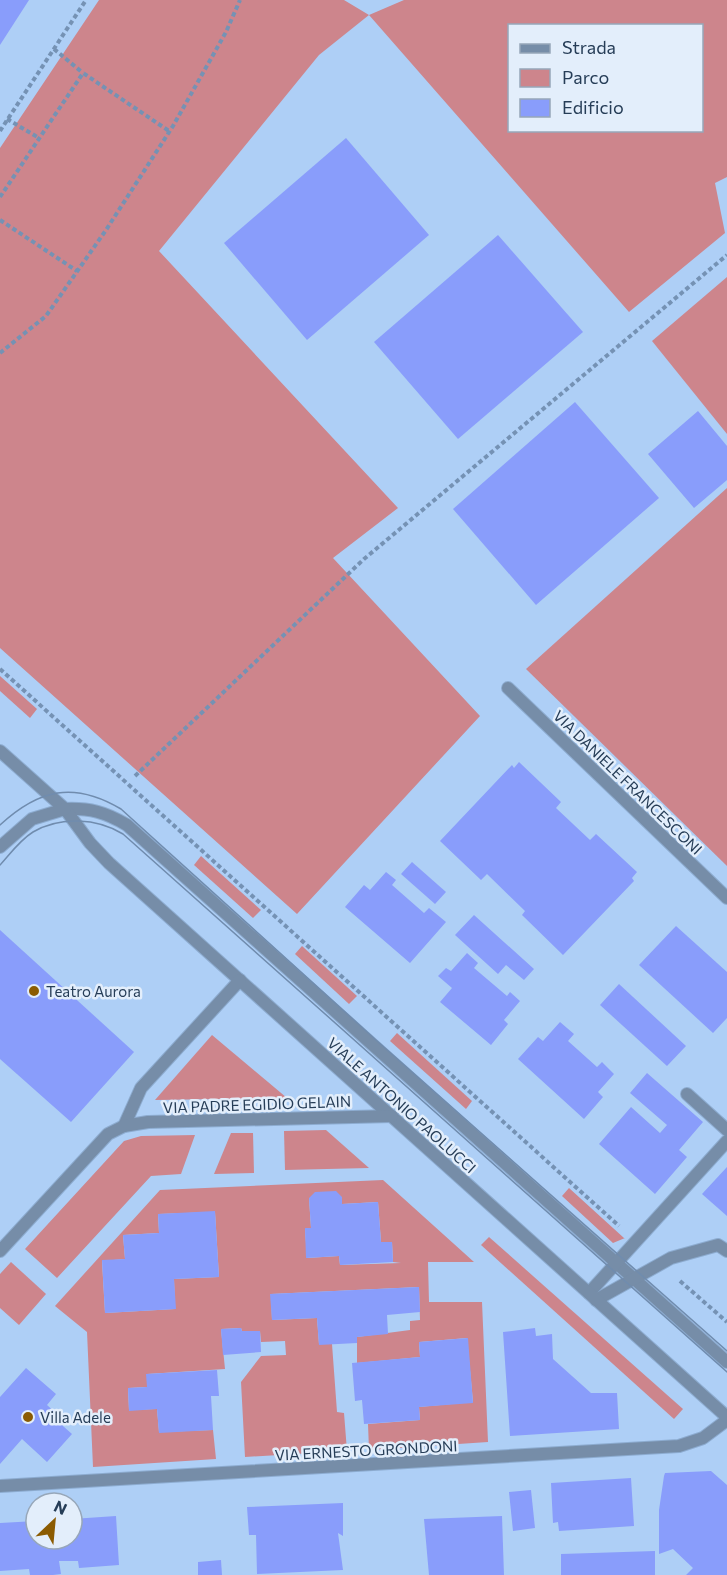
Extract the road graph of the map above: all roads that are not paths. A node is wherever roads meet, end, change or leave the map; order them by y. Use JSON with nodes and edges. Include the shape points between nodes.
{"nodes":[{"id":1,"x":508,"y":688,"type":"dead end"},
{"id":2,"x":0,"y":750,"type":"edge"},
{"id":3,"x":65,"y":809,"type":"junction"},
{"id":4,"x":0,"y":847,"type":"edge"},
{"id":5,"x":727,"y":898,"type":"edge"},
{"id":6,"x":240,"y":980,"type":"junction"},
{"id":7,"x":687,"y":1094,"type":"dead end"},
{"id":8,"x":392,"y":1116,"type":"junction"},
{"id":9,"x":124,"y":1126,"type":"junction"},
{"id":10,"x":727,"y":1130,"type":"edge"},
{"id":11,"x":727,"y":1141,"type":"edge"},
{"id":12,"x":0,"y":1251,"type":"edge"},
{"id":13,"x":727,"y":1251,"type":"edge"},
{"id":14,"x":616,"y":1262,"type":"junction"},
{"id":15,"x":633,"y":1278,"type":"junction"},
{"id":16,"x":593,"y":1296,"type":"junction"},
{"id":17,"x":727,"y":1362,"type":"edge"},
{"id":18,"x":727,"y":1419,"type":"edge"},
{"id":19,"x":0,"y":1486,"type":"edge"}],
"edges":[{"from":1,"to":5,"type":"street","name":"VIA DANIELE FRANCESCONI"},
{"from":2,"to":3,"type":"street","name":"VIALE ANTONIO PAOLUCCI"},
{"from":3,"to":4,"type":"street","via":[[32,819]]},
{"from":3,"to":6,"type":"street","name":"VIALE ANTONIO PAOLUCCI","via":[[109,863]]},
{"from":3,"to":14,"type":"street","name":"VIALE ANTONIO PAOLUCCI","via":[[89,808],[127,825]]},
{"from":6,"to":8,"type":"street","name":"VIALE ANTONIO PAOLUCCI"},
{"from":6,"to":9,"type":"street","via":[[141,1088]]},
{"from":7,"to":10,"type":"street"},
{"from":8,"to":9,"type":"street","name":"VIA PADRE EGIDIO GELAIN","via":[[148,1122]]},
{"from":8,"to":16,"type":"street","name":"VIALE ANTONIO PAOLUCCI"},
{"from":9,"to":12,"type":"street","name":"VIA PADRE EGIDIO GELAIN","via":[[108,1134],[94,1148]]},
{"from":11,"to":14,"type":"street"},
{"from":13,"to":15,"type":"street","via":[[718,1245],[680,1254]]},
{"from":14,"to":15,"type":"street","name":"VIALE ANTONIO PAOLUCCI"},
{"from":14,"to":16,"type":"street"},
{"from":15,"to":16,"type":"street"},
{"from":15,"to":17,"type":"street","name":"VIALE ANTONIO PAOLUCCI"},
{"from":16,"to":18,"type":"street","name":"VIALE ANTONIO PAOLUCCI"},
{"from":18,"to":19,"type":"street","name":"VIA ERNESTO GRONDONI","via":[[703,1438],[679,1446]]}]}
